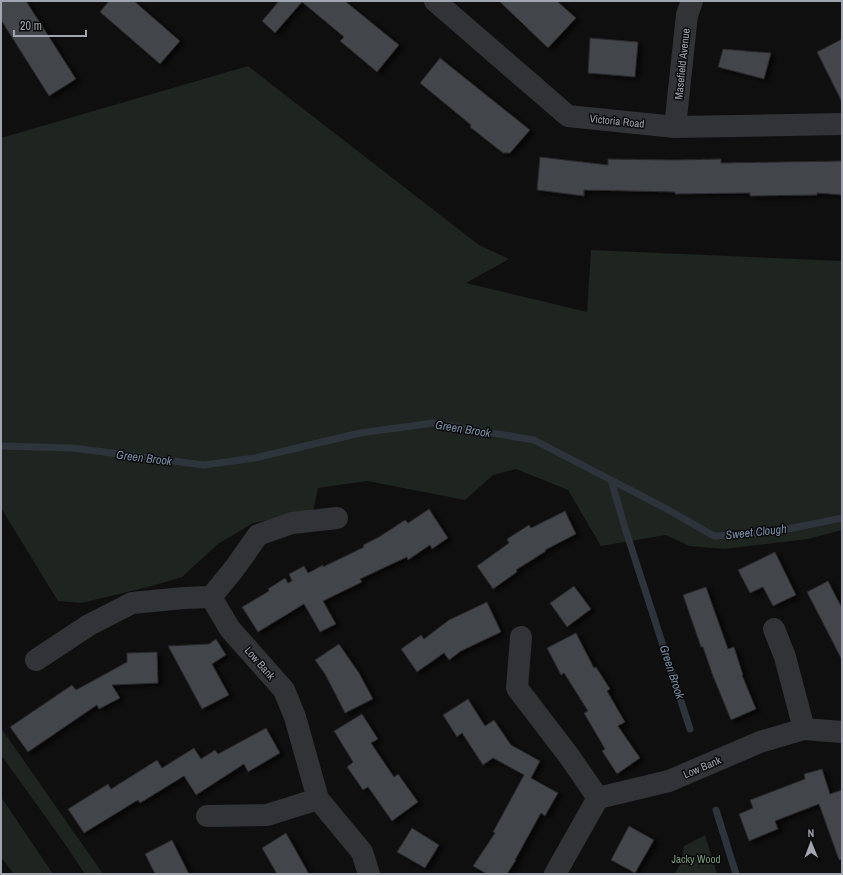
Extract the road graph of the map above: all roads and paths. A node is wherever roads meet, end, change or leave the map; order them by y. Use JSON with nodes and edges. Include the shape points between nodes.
{"nodes":[{"id":1,"x":435,"y":1,"type":"edge"},
{"id":2,"x":692,"y":1,"type":"edge"},
{"id":3,"x":842,"y":124,"type":"edge"},
{"id":4,"x":675,"y":127,"type":"junction"},
{"id":5,"x":337,"y":518,"type":"dead end"},
{"id":6,"x":211,"y":597,"type":"junction"},
{"id":7,"x":774,"y":629,"type":"dead end"},
{"id":8,"x":521,"y":637,"type":"dead end"},
{"id":9,"x":36,"y":660,"type":"dead end"},
{"id":10,"x":804,"y":729,"type":"junction"},
{"id":11,"x":842,"y":732,"type":"edge"},
{"id":12,"x":598,"y":798,"type":"junction"},
{"id":13,"x":318,"y":799,"type":"junction"},
{"id":14,"x":207,"y":816,"type":"dead end"},
{"id":15,"x":370,"y":874,"type":"edge"},
{"id":16,"x":555,"y":874,"type":"edge"}],
"edges":[{"from":1,"to":4,"type":"street","name":"Victoria Road","via":[[568,116]]},
{"from":2,"to":4,"type":"street","name":"Masefield Avenue","via":[[687,15]]},
{"from":3,"to":4,"type":"street","name":"Victoria Road"},
{"from":5,"to":6,"type":"street","via":[[292,523],[258,535]]},
{"from":6,"to":9,"type":"street","via":[[132,603],[89,625]]},
{"from":6,"to":13,"type":"street","name":"Low Bank","via":[[230,629],[284,690],[295,717]]},
{"from":7,"to":10,"type":"street","via":[[785,657]]},
{"from":8,"to":12,"type":"street","via":[[517,688]]},
{"from":10,"to":11,"type":"street","name":"Low Bank"},
{"from":10,"to":12,"type":"street","name":"Low Bank","via":[[760,742],[669,781]]},
{"from":12,"to":16,"type":"street"},
{"from":13,"to":14,"type":"street","via":[[267,815]]},
{"from":13,"to":15,"type":"street","name":"Low Bank","via":[[362,852]]}]}
